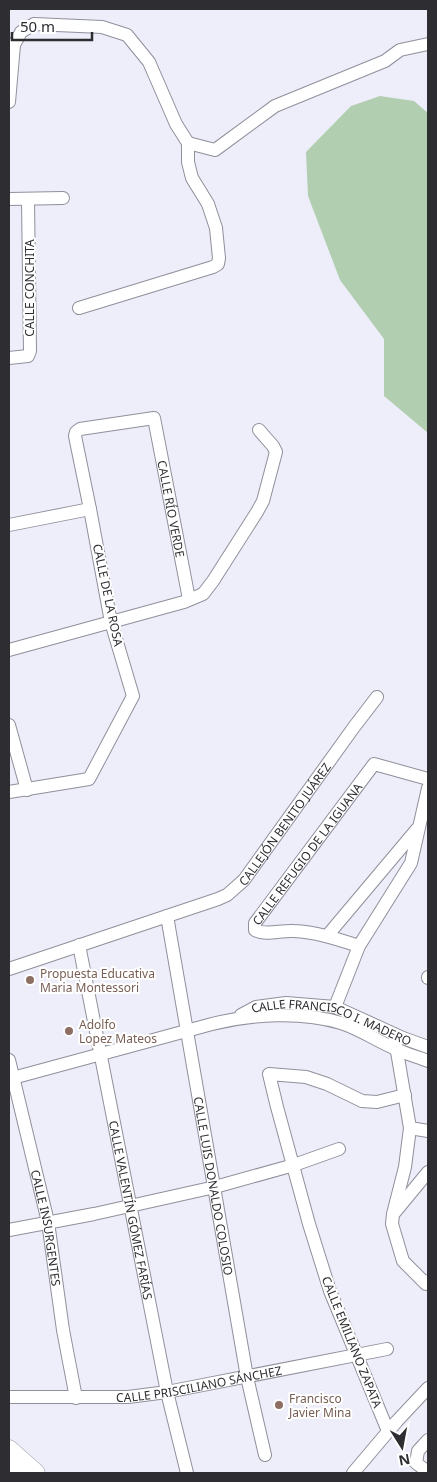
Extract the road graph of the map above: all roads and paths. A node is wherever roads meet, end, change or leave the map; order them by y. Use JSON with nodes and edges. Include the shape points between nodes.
{"nodes":[{"id":1,"x":428,"y":44,"type":"edge"},
{"id":2,"x":9,"y":102,"type":"edge"},
{"id":3,"x":188,"y":143,"type":"junction"},
{"id":4,"x":63,"y":198,"type":"dead end"},
{"id":5,"x":9,"y":199,"type":"edge"},
{"id":6,"x":28,"y":200,"type":"junction"},
{"id":7,"x":79,"y":308,"type":"dead end"},
{"id":8,"x":9,"y":358,"type":"edge"},
{"id":9,"x":259,"y":430,"type":"dead end"},
{"id":10,"x":76,"y":432,"type":"joint"},
{"id":11,"x":90,"y":509,"type":"junction"},
{"id":12,"x":9,"y":525,"type":"edge"},
{"id":13,"x":189,"y":600,"type":"junction"},
{"id":14,"x":111,"y":622,"type":"junction"},
{"id":15,"x":9,"y":650,"type":"edge"},
{"id":16,"x":377,"y":697,"type":"dead end"},
{"id":17,"x":9,"y":725,"type":"edge"},
{"id":18,"x":428,"y":779,"type":"edge"},
{"id":19,"x":428,"y":788,"type":"edge"},
{"id":20,"x":28,"y":790,"type":"junction"},
{"id":21,"x":9,"y":792,"type":"edge"},
{"id":22,"x":418,"y":828,"type":"junction"},
{"id":23,"x":167,"y":916,"type":"junction"},
{"id":24,"x":327,"y":936,"type":"junction"},
{"id":25,"x":79,"y":945,"type":"junction"},
{"id":26,"x":359,"y":946,"type":"junction"},
{"id":27,"x":9,"y":969,"type":"edge"},
{"id":28,"x":335,"y":1007,"type":"junction"},
{"id":29,"x":236,"y":1018,"type":"junction"},
{"id":30,"x":188,"y":1030,"type":"junction"},
{"id":31,"x":394,"y":1034,"type":"junction"},
{"id":32,"x":428,"y":1047,"type":"edge"},
{"id":33,"x":396,"y":1050,"type":"junction"},
{"id":34,"x":101,"y":1053,"type":"junction"},
{"id":35,"x":9,"y":1060,"type":"edge"},
{"id":36,"x":428,"y":1061,"type":"edge"},
{"id":37,"x":11,"y":1079,"type":"edge"},
{"id":38,"x":405,"y":1095,"type":"junction"},
{"id":39,"x":410,"y":1128,"type":"junction"},
{"id":40,"x":428,"y":1131,"type":"edge"},
{"id":41,"x":339,"y":1149,"type":"dead end"},
{"id":42,"x":294,"y":1165,"type":"junction"},
{"id":43,"x":428,"y":1172,"type":"edge"},
{"id":44,"x":215,"y":1187,"type":"junction"},
{"id":45,"x":129,"y":1205,"type":"junction"},
{"id":46,"x":393,"y":1214,"type":"junction"},
{"id":47,"x":48,"y":1222,"type":"junction"},
{"id":48,"x":9,"y":1230,"type":"edge"},
{"id":49,"x":428,"y":1281,"type":"edge"},
{"id":50,"x":387,"y":1349,"type":"dead end"},
{"id":51,"x":357,"y":1356,"type":"junction"},
{"id":52,"x":247,"y":1377,"type":"junction"},
{"id":53,"x":428,"y":1388,"type":"edge"},
{"id":54,"x":167,"y":1392,"type":"junction"},
{"id":55,"x":9,"y":1397,"type":"edge"},
{"id":56,"x":76,"y":1398,"type":"junction"},
{"id":57,"x":388,"y":1431,"type":"junction"},
{"id":58,"x":428,"y":1440,"type":"edge"},
{"id":59,"x":9,"y":1449,"type":"edge"},
{"id":60,"x":265,"y":1455,"type":"dead end"},
{"id":61,"x":9,"y":1463,"type":"edge"},
{"id":62,"x":428,"y":1470,"type":"edge"},
{"id":63,"x":20,"y":1473,"type":"edge"},
{"id":64,"x":36,"y":1473,"type":"edge"},
{"id":65,"x":187,"y":1473,"type":"edge"},
{"id":66,"x":353,"y":1473,"type":"edge"}],
"edges":[{"from":1,"to":3,"type":"street","via":[[400,50],[385,61],[275,106],[215,150]]},
{"from":2,"to":3,"type":"street","via":[[14,45],[21,32],[34,24],[102,27],[127,35],[149,62],[176,124]]},
{"from":3,"to":7,"type":"street","via":[[192,178],[208,204],[216,228],[218,264]]},
{"from":4,"to":6,"type":"street"},
{"from":5,"to":6,"type":"street"},
{"from":6,"to":8,"type":"street","name":"CALLE CONCHITA","via":[[30,351],[28,356]]},
{"from":9,"to":13,"type":"street","via":[[276,452],[263,501],[213,582],[203,594]]},
{"from":10,"to":11,"type":"street","name":"CALLE DE LA ROSA"},
{"from":10,"to":13,"type":"street","name":"CALLE RÍO VERDE","via":[[154,418]]},
{"from":11,"to":12,"type":"street"},
{"from":11,"to":14,"type":"street","name":"CALLE DE LA ROSA"},
{"from":13,"to":14,"type":"street"},
{"from":14,"to":15,"type":"street"},
{"from":14,"to":20,"type":"street","name":"CALLE DE LA ROSA","via":[[133,696],[89,779]]},
{"from":16,"to":23,"type":"street","name":"CALLEJÓN BENITO JUÁREZ","via":[[244,880],[218,900]]},
{"from":17,"to":20,"type":"street"},
{"from":18,"to":24,"type":"street","name":"CALLE REFUGIO DE LA IGUANA","via":[[374,764],[254,928],[263,933],[292,931]]},
{"from":19,"to":22,"type":"street"},
{"from":20,"to":21,"type":"street"},
{"from":22,"to":24,"type":"street"},
{"from":22,"to":26,"type":"street","via":[[411,864]]},
{"from":23,"to":25,"type":"street","name":"CALLEJÓN BENITO JUÁREZ"},
{"from":23,"to":30,"type":"street","name":"CALLE LUIS DONALDO COLOSIO"},
{"from":24,"to":26,"type":"street","name":"CALLE REFUGIO DE LA IGUANA"},
{"from":25,"to":27,"type":"street","name":"CALLEJÓN BENITO JUÁREZ"},
{"from":25,"to":34,"type":"street","name":"CALLE VALENTÍN GÓMEZ FARÍAS"},
{"from":26,"to":28,"type":"street"},
{"from":28,"to":29,"type":"street","name":"CALLE FRANCISCO I. MADERO","via":[[286,1003],[256,1007]]},
{"from":28,"to":31,"type":"street","name":"CALLE FRANCISCO I. MADERO"},
{"from":29,"to":30,"type":"street","name":"CALLE FRANCISCO I. MADERO"},
{"from":29,"to":33,"type":"street","name":"CALLE FRANCISCO I. MADERO","via":[[284,1015],[325,1019],[342,1023]]},
{"from":30,"to":34,"type":"street","name":"CALLE FRANCISCO I. MADERO"},
{"from":30,"to":44,"type":"street","name":"CALLE LUIS DONALDO COLOSIO"},
{"from":31,"to":32,"type":"street","name":"CALLE FRANCISCO I. MADERO"},
{"from":31,"to":33,"type":"street"},
{"from":33,"to":36,"type":"street","name":"CALLE FRANCISCO I. MADERO"},
{"from":33,"to":38,"type":"street"},
{"from":34,"to":37,"type":"street","name":"CALLE FRANCISCO I. MADERO"},
{"from":34,"to":45,"type":"street","name":"CALLE VALENTÍN GÓMEZ FARÍAS"},
{"from":35,"to":37,"type":"street","name":"CALLE INSURGENTES"},
{"from":37,"to":47,"type":"street","name":"CALLE INSURGENTES"},
{"from":38,"to":39,"type":"street"},
{"from":38,"to":42,"type":"street","name":"CALLE EMILIANO ZAPATA","via":[[376,1102],[362,1101],[306,1077],[270,1074]]},
{"from":39,"to":40,"type":"street"},
{"from":39,"to":46,"type":"street","via":[[405,1167]]},
{"from":41,"to":42,"type":"street"},
{"from":42,"to":44,"type":"street"},
{"from":42,"to":51,"type":"street","name":"CALLE EMILIANO ZAPATA","via":[[330,1291]]},
{"from":43,"to":46,"type":"street"},
{"from":44,"to":45,"type":"street"},
{"from":44,"to":52,"type":"street","name":"CALLE LUIS DONALDO COLOSIO"},
{"from":45,"to":47,"type":"street"},
{"from":45,"to":54,"type":"street","name":"CALLE VALENTÍN GÓMEZ FARÍAS"},
{"from":46,"to":49,"type":"street","via":[[403,1261],[426,1284]]},
{"from":47,"to":48,"type":"street"},
{"from":47,"to":56,"type":"street","name":"CALLE INSURGENTES"},
{"from":50,"to":51,"type":"street","name":"CALLE PRISCILIANO SÁNCHEZ"},
{"from":51,"to":52,"type":"street","name":"CALLE PRISCILIANO SÁNCHEZ"},
{"from":51,"to":57,"type":"street","name":"CALLE EMILIANO ZAPATA"},
{"from":52,"to":54,"type":"street","name":"CALLE PRISCILIANO SÁNCHEZ"},
{"from":52,"to":60,"type":"street","name":"CALLE LUIS DONALDO COLOSIO"},
{"from":53,"to":57,"type":"street"},
{"from":54,"to":56,"type":"street","name":"CALLE PRISCILIANO SÁNCHEZ"},
{"from":54,"to":65,"type":"street","name":"CALLE VALENTÍN GÓMEZ FARÍAS"},
{"from":55,"to":56,"type":"street","name":"CALLE PRISCILIANO SÁNCHEZ"},
{"from":57,"to":66,"type":"street"},
{"from":58,"to":62,"type":"street","via":[[418,1451],[416,1463]]},
{"from":59,"to":64,"type":"main road"},
{"from":61,"to":63,"type":"highway"}]}
